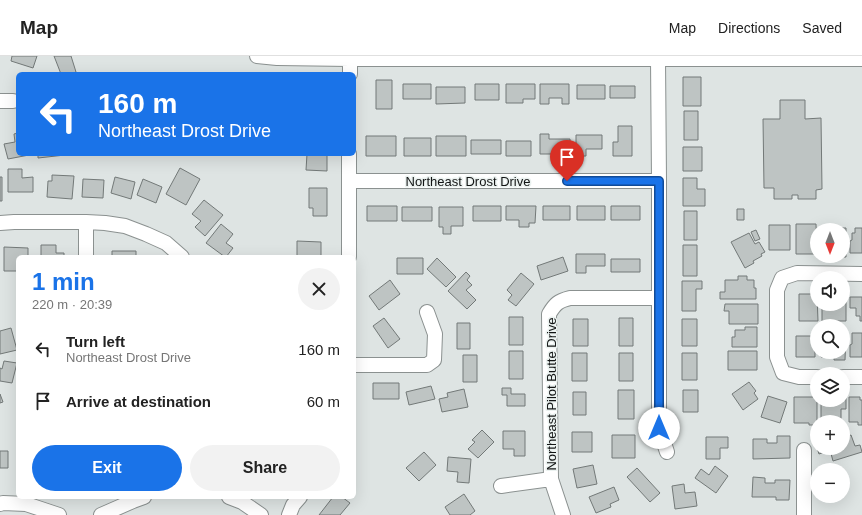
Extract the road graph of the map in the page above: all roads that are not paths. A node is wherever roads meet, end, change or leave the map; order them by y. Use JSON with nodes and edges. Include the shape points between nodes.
{"nodes":[{"id":1,"x":257,"y":56,"type":"edge"},
{"id":2,"x":350,"y":58,"type":"edge"},
{"id":3,"x":862,"y":59,"type":"edge"},
{"id":4,"x":658,"y":60,"type":"junction"},
{"id":5,"x":350,"y":72,"type":"edge"},
{"id":6,"x":349,"y":156,"type":"edge"},
{"id":7,"x":349,"y":181,"type":"junction"},
{"id":8,"x":659,"y":181,"type":"junction"},
{"id":9,"x":86,"y":222,"type":"junction"},
{"id":10,"x":0,"y":223,"type":"edge"},
{"id":11,"x":86,"y":255,"type":"edge"},
{"id":12,"x":180,"y":255,"type":"edge"},
{"id":13,"x":349,"y":255,"type":"edge"},
{"id":14,"x":862,"y":274,"type":"edge"},
{"id":15,"x":659,"y":298,"type":"junction"},
{"id":16,"x":427,"y":312,"type":"dead end"},
{"id":17,"x":356,"y":366,"type":"edge"},
{"id":18,"x":810,"y":377,"type":"edge"},
{"id":19,"x":850,"y":377,"type":"edge"},
{"id":20,"x":862,"y":377,"type":"edge"},
{"id":21,"x":804,"y":450,"type":"dead end"},
{"id":22,"x":667,"y":452,"type":"dead end"},
{"id":23,"x":551,"y":478,"type":"junction"},
{"id":24,"x":501,"y":486,"type":"dead end"},
{"id":25,"x":137,"y":499,"type":"edge"},
{"id":26,"x":234,"y":499,"type":"edge"},
{"id":27,"x":298,"y":499,"type":"edge"},
{"id":28,"x":0,"y":504,"type":"edge"},
{"id":29,"x":59,"y":515,"type":"edge"},
{"id":30,"x":101,"y":515,"type":"edge"},
{"id":31,"x":261,"y":515,"type":"edge"},
{"id":32,"x":289,"y":515,"type":"edge"},
{"id":33,"x":563,"y":515,"type":"edge"},
{"id":34,"x":804,"y":515,"type":"edge"}],
"edges":[{"from":1,"to":2,"type":"street"},
{"from":2,"to":4,"type":"street"},
{"from":2,"to":5,"type":"street"},
{"from":3,"to":4,"type":"street"},
{"from":4,"to":8,"type":"street"},
{"from":6,"to":7,"type":"street"},
{"from":7,"to":8,"type":"street","name":"Northeast Drost Drive"},
{"from":7,"to":13,"type":"street"},
{"from":8,"to":15,"type":"street"},
{"from":9,"to":10,"type":"street"},
{"from":9,"to":11,"type":"street"},
{"from":9,"to":12,"type":"street","via":[[124,226],[166,243]]},
{"from":14,"to":18,"type":"street","via":[[797,274],[782,278],[777,290],[777,357],[783,373]]},
{"from":15,"to":22,"type":"street","via":[[659,428]]},
{"from":15,"to":23,"type":"street","name":"Northeast Pilot Butte Drive","via":[[570,298],[555,304],[549,314]]},
{"from":16,"to":17,"type":"street","via":[[435,334],[434,360],[427,365]]},
{"from":19,"to":20,"type":"street"},
{"from":21,"to":34,"type":"street"},
{"from":23,"to":24,"type":"street"},
{"from":23,"to":33,"type":"street","name":"Northeast Pilot Butte Drive"},
{"from":25,"to":30,"type":"street"},
{"from":26,"to":31,"type":"street"},
{"from":27,"to":32,"type":"street"},
{"from":28,"to":29,"type":"street","via":[[26,504]]}]}
